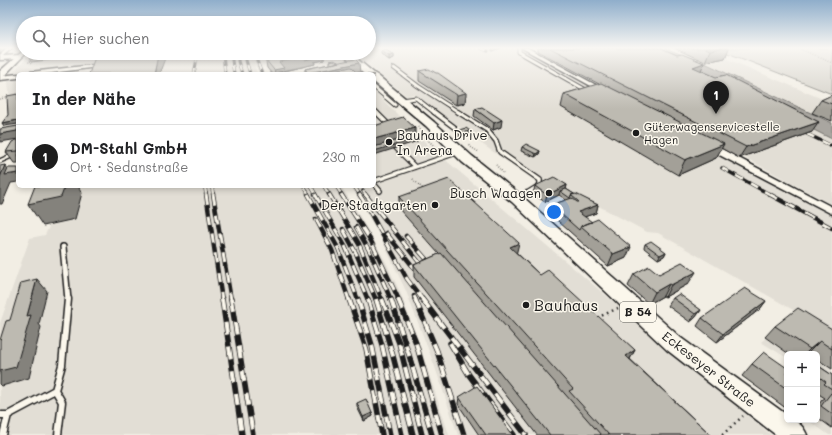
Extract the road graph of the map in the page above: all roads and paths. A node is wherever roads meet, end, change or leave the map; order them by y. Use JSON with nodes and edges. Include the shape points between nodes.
{"nodes":[{"id":1,"x":76,"y":68,"type":"edge"},
{"id":2,"x":394,"y":68,"type":"dead end"},
{"id":3,"x":548,"y":68,"type":"edge"},
{"id":4,"x":562,"y":68,"type":"edge"},
{"id":5,"x":46,"y":72,"type":"edge"},
{"id":6,"x":16,"y":76,"type":"edge"},
{"id":7,"x":0,"y":78,"type":"edge"},
{"id":8,"x":376,"y":81,"type":"edge"},
{"id":9,"x":376,"y":89,"type":"edge"},
{"id":10,"x":586,"y":90,"type":"edge"},
{"id":11,"x":609,"y":94,"type":"edge"},
{"id":12,"x":13,"y":96,"type":"edge"},
{"id":13,"x":0,"y":99,"type":"edge"},
{"id":14,"x":388,"y":99,"type":"junction"},
{"id":15,"x":399,"y":101,"type":"junction"},
{"id":16,"x":376,"y":112,"type":"edge"},
{"id":17,"x":415,"y":123,"type":"dead end"},
{"id":18,"x":454,"y":127,"type":"dead end"},
{"id":19,"x":390,"y":130,"type":"edge"},
{"id":20,"x":702,"y":143,"type":"edge"},
{"id":21,"x":396,"y":148,"type":"edge"},
{"id":22,"x":460,"y":152,"type":"junction"},
{"id":23,"x":16,"y":154,"type":"edge"},
{"id":24,"x":445,"y":157,"type":"junction"},
{"id":25,"x":0,"y":161,"type":"edge"},
{"id":26,"x":415,"y":167,"type":"junction"},
{"id":27,"x":413,"y":179,"type":"dead end"},
{"id":28,"x":376,"y":181,"type":"edge"},
{"id":29,"x":376,"y":185,"type":"edge"},
{"id":30,"x":380,"y":191,"type":"dead end"},
{"id":31,"x":426,"y":192,"type":"edge"},
{"id":32,"x":517,"y":199,"type":"junction"},
{"id":33,"x":832,"y":210,"type":"edge"},
{"id":34,"x":63,"y":247,"type":"dead end"},
{"id":35,"x":613,"y":311,"type":"dead end"},
{"id":36,"x":595,"y":319,"type":"edge"},
{"id":37,"x":55,"y":390,"type":"junction"},
{"id":38,"x":0,"y":415,"type":"edge"},
{"id":39,"x":8,"y":415,"type":"junction"},
{"id":40,"x":744,"y":415,"type":"dead end"},
{"id":41,"x":3,"y":435,"type":"edge"},
{"id":42,"x":58,"y":435,"type":"edge"},
{"id":43,"x":722,"y":435,"type":"edge"},
{"id":44,"x":795,"y":435,"type":"edge"}],
"edges":[{"from":1,"to":5,"type":"street"},
{"from":2,"to":32,"type":"lane","via":[[487,130],[496,140],[500,152],[540,180],[540,185]]},
{"from":3,"to":10,"type":"lane"},
{"from":4,"to":11,"type":"street"},
{"from":6,"to":7,"type":"street"},
{"from":8,"to":15,"type":"main road","name":"Eckeseyer Straße","number":"B 54"},
{"from":9,"to":14,"type":"lane"},
{"from":12,"to":13,"type":"path"},
{"from":14,"to":15,"type":"lane"},
{"from":14,"to":15,"type":"lane"},
{"from":15,"to":18,"type":"lane","via":[[416,98]]},
{"from":15,"to":22,"type":"main road","name":"Eckeseyer Straße","number":"B 54","via":[[430,124]]},
{"from":16,"to":19,"type":"lane"},
{"from":17,"to":24,"type":"path"},
{"from":20,"to":33,"type":"street"},
{"from":21,"to":26,"type":"lane"},
{"from":22,"to":24,"type":"lane"},
{"from":22,"to":32,"type":"main road","name":"Eckeseyer Straße","number":"B 54"},
{"from":23,"to":25,"type":"lane"},
{"from":24,"to":26,"type":"lane"},
{"from":26,"to":28,"type":"lane"},
{"from":27,"to":31,"type":"path"},
{"from":29,"to":30,"type":"lane"},
{"from":32,"to":44,"type":"main road","name":"Eckeseyer Straße","number":"B 54","via":[[674,344]]},
{"from":34,"to":37,"type":"lane","via":[[68,305],[62,365]]},
{"from":35,"to":36,"type":"path"},
{"from":37,"to":39,"type":"lane"},
{"from":37,"to":42,"type":"lane","via":[[62,402]]},
{"from":38,"to":39,"type":"lane"},
{"from":39,"to":41,"type":"lane"},
{"from":40,"to":43,"type":"path"}]}
